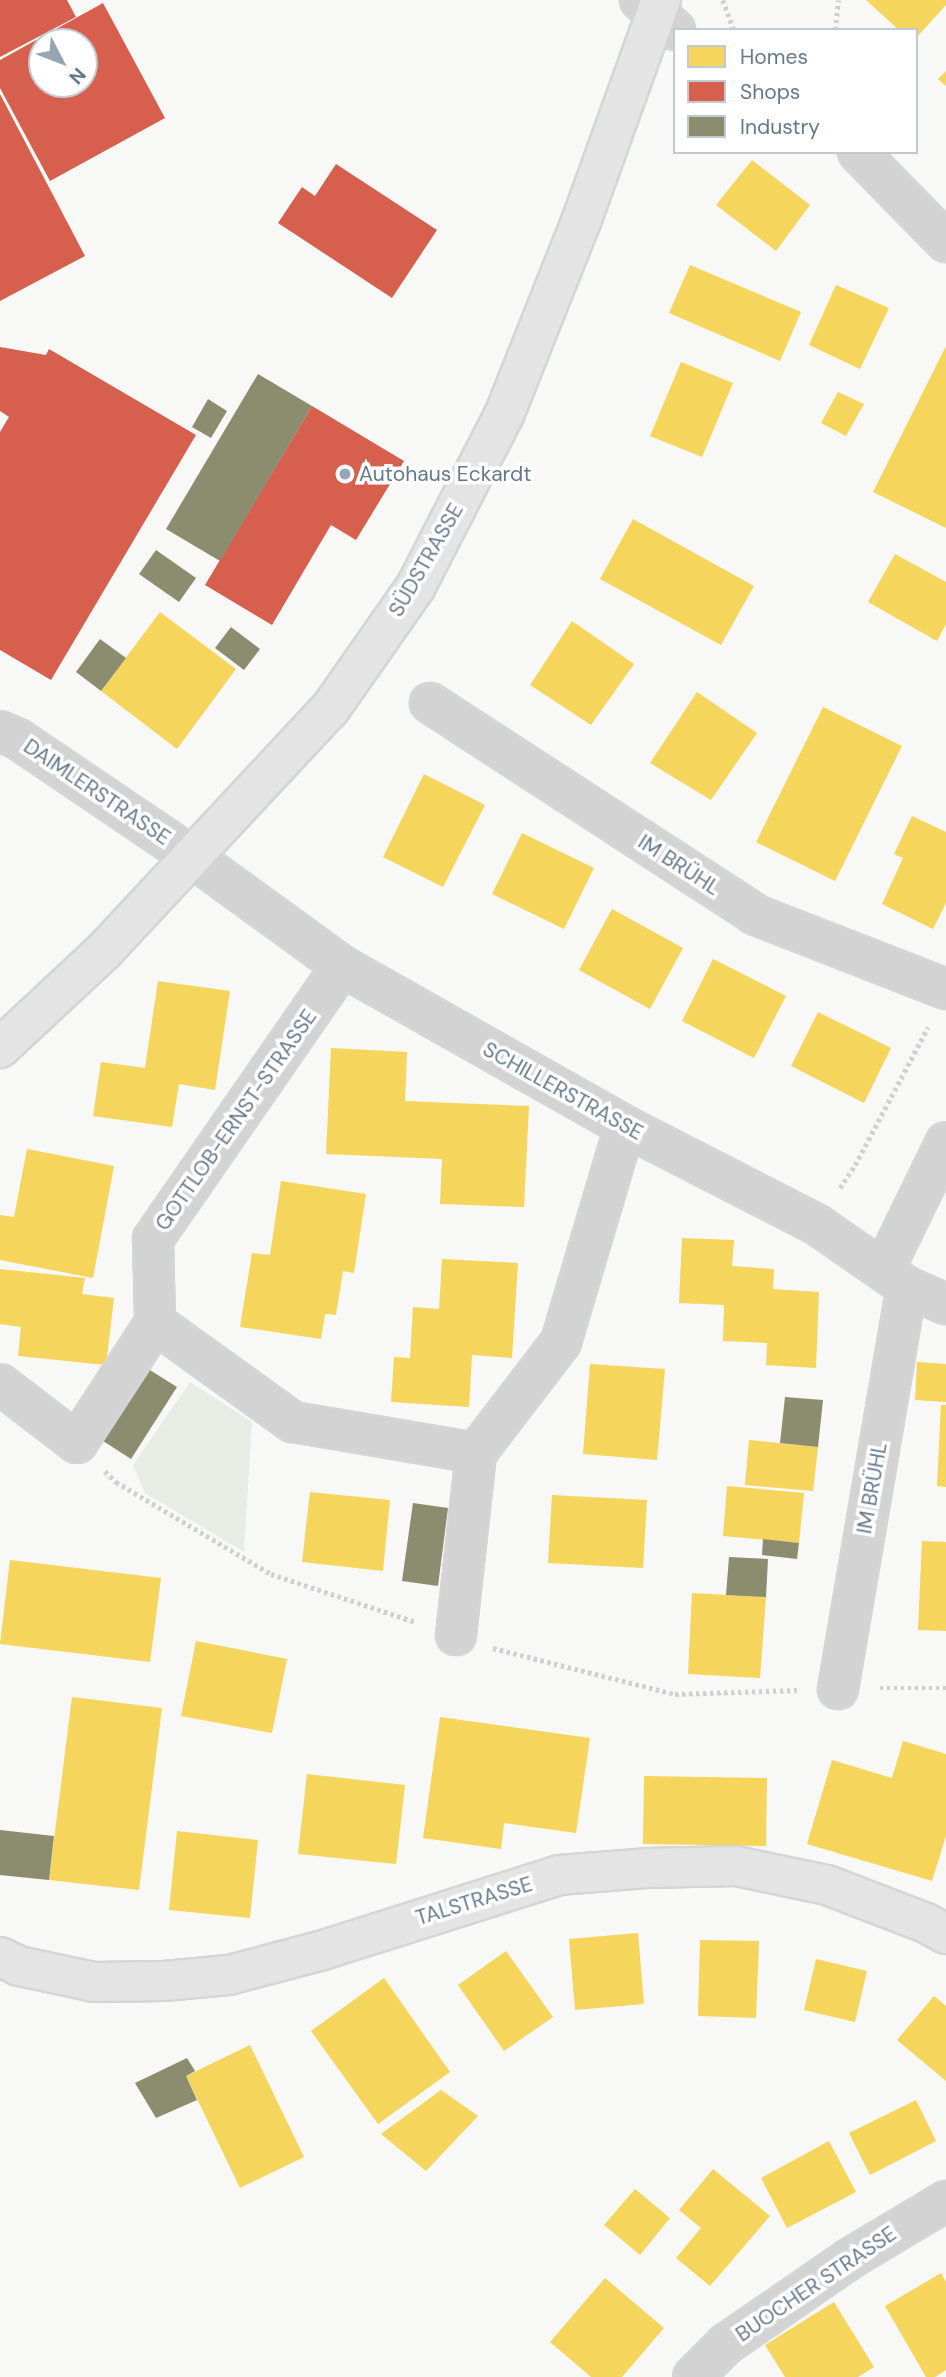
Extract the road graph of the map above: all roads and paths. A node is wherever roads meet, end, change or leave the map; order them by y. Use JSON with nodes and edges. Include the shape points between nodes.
{"nodes":[{"id":1,"x":723,"y":0,"type":"edge"},
{"id":2,"x":838,"y":0,"type":"edge"},
{"id":3,"x":658,"y":10,"type":"edge"},
{"id":4,"x":733,"y":28,"type":"edge"},
{"id":5,"x":835,"y":28,"type":"edge"},
{"id":6,"x":861,"y":154,"type":"edge"},
{"id":7,"x":946,"y":242,"type":"edge"},
{"id":8,"x":430,"y":704,"type":"dead end"},
{"id":9,"x":0,"y":731,"type":"edge"},
{"id":10,"x":192,"y":857,"type":"junction"},
{"id":11,"x":342,"y":966,"type":"junction"},
{"id":12,"x":946,"y":988,"type":"edge"},
{"id":13,"x":0,"y":1048,"type":"edge"},
{"id":14,"x":625,"y":1126,"type":"junction"},
{"id":15,"x":946,"y":1142,"type":"edge"},
{"id":16,"x":816,"y":1224,"type":"junction"},
{"id":17,"x":895,"y":1278,"type":"junction"},
{"id":18,"x":946,"y":1304,"type":"edge"},
{"id":19,"x":155,"y":1323,"type":"junction"},
{"id":20,"x":0,"y":1384,"type":"edge"},
{"id":21,"x":475,"y":1453,"type":"junction"},
{"id":22,"x":456,"y":1636,"type":"dead end"},
{"id":23,"x":838,"y":1689,"type":"dead end"},
{"id":24,"x":946,"y":1934,"type":"edge"},
{"id":25,"x":0,"y":1957,"type":"edge"},
{"id":26,"x":946,"y":2200,"type":"edge"},
{"id":27,"x":693,"y":2377,"type":"edge"}],
"edges":[{"from":1,"to":4,"type":"path"},
{"from":2,"to":5,"type":"path"},
{"from":3,"to":10,"type":"street","name":"SÜDSTRASSE","via":[[504,415],[416,586],[330,709]]},
{"from":6,"to":7,"type":"street"},
{"from":8,"to":12,"type":"street","name":"IM BRÜHL","via":[[756,915]]},
{"from":9,"to":10,"type":"street","name":"DAIMLERSTRASSE"},
{"from":10,"to":11,"type":"street","name":"SCHILLERSTRASSE"},
{"from":10,"to":13,"type":"street","name":"SÜDSTRASSE","via":[[104,951]]},
{"from":11,"to":14,"type":"street","name":"SCHILLERSTRASSE"},
{"from":11,"to":19,"type":"street","name":"GOTTLOB-ERNST-STRASSE","via":[[153,1240]]},
{"from":12,"to":16,"type":"path","via":[[855,1166]]},
{"from":14,"to":16,"type":"street","name":"SCHILLERSTRASSE"},
{"from":14,"to":21,"type":"street","via":[[561,1342]]},
{"from":15,"to":17,"type":"street","name":"IM BRÜHL"},
{"from":16,"to":17,"type":"street","name":"SCHILLERSTRASSE"},
{"from":17,"to":18,"type":"street","name":"SCHILLERSTRASSE"},
{"from":17,"to":23,"type":"street","name":"IM BRÜHL"},
{"from":19,"to":20,"type":"street","via":[[77,1443]]},
{"from":19,"to":21,"type":"street","via":[[293,1422]]},
{"from":21,"to":22,"type":"street"},
{"from":24,"to":25,"type":"street","name":"TALSTRASSE","via":[[827,1885],[736,1866],[647,1868],[559,1875],[229,1975],[94,1982],[19,1966]]},
{"from":26,"to":27,"type":"street","name":"BUOCHER STRASSE","via":[[849,2259],[726,2344]]}]}
